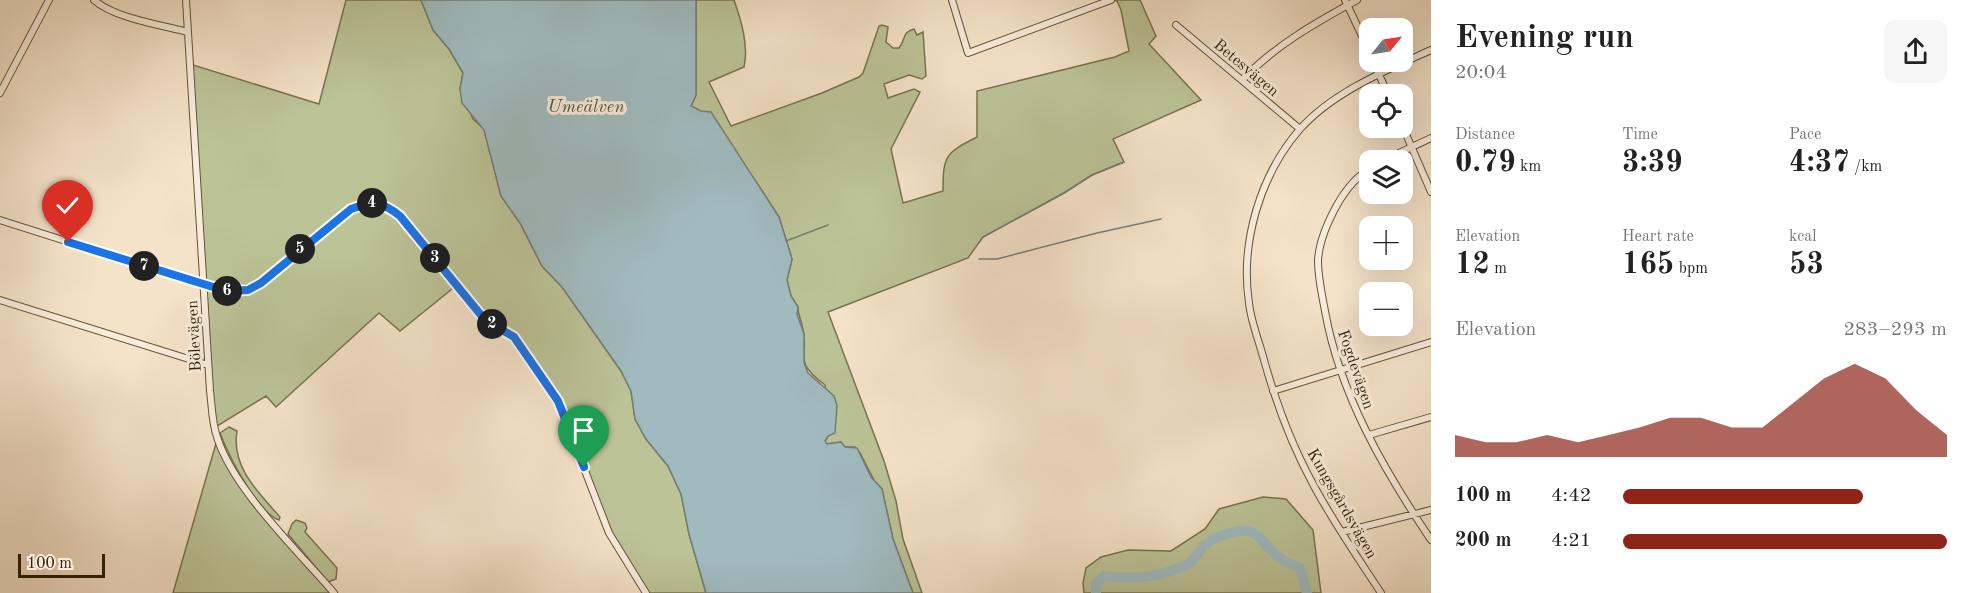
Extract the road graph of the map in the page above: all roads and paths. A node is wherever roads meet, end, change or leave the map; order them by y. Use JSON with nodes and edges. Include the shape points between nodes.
{"nodes":[{"id":1,"x":49,"y":0,"type":"edge"},
{"id":2,"x":94,"y":0,"type":"edge"},
{"id":3,"x":186,"y":0,"type":"edge"},
{"id":4,"x":952,"y":0,"type":"edge"},
{"id":5,"x":1111,"y":0,"type":"edge"},
{"id":6,"x":1357,"y":0,"type":"edge"},
{"id":7,"x":1347,"y":3,"type":"edge"},
{"id":8,"x":1176,"y":25,"type":"dead end"},
{"id":9,"x":1359,"y":29,"type":"edge"},
{"id":10,"x":188,"y":32,"type":"junction"},
{"id":11,"x":1431,"y":50,"type":"edge"},
{"id":12,"x":1379,"y":74,"type":"junction"},
{"id":13,"x":1242,"y":80,"type":"junction"},
{"id":14,"x":1384,"y":84,"type":"edge"},
{"id":15,"x":0,"y":93,"type":"edge"},
{"id":16,"x":1300,"y":129,"type":"junction"},
{"id":17,"x":1408,"y":138,"type":"edge"},
{"id":18,"x":1431,"y":138,"type":"edge"},
{"id":19,"x":1413,"y":147,"type":"junction"},
{"id":20,"x":1406,"y":150,"type":"edge"},
{"id":21,"x":1359,"y":179,"type":"edge"},
{"id":22,"x":1431,"y":192,"type":"edge"},
{"id":23,"x":0,"y":220,"type":"edge"},
{"id":24,"x":204,"y":285,"type":"junction"},
{"id":25,"x":0,"y":300,"type":"edge"},
{"id":26,"x":1431,"y":342,"type":"edge"},
{"id":27,"x":208,"y":365,"type":"junction"},
{"id":28,"x":1341,"y":370,"type":"junction"},
{"id":29,"x":1273,"y":391,"type":"junction"},
{"id":30,"x":1431,"y":417,"type":"edge"},
{"id":31,"x":1369,"y":435,"type":"junction"},
{"id":32,"x":1431,"y":510,"type":"edge"},
{"id":33,"x":1413,"y":514,"type":"junction"},
{"id":34,"x":1342,"y":532,"type":"junction"},
{"id":35,"x":1431,"y":540,"type":"edge"},
{"id":36,"x":334,"y":593,"type":"edge"},
{"id":37,"x":646,"y":593,"type":"edge"},
{"id":38,"x":1381,"y":593,"type":"edge"}],
"edges":[{"from":1,"to":15,"type":"street"},
{"from":2,"to":10,"type":"street","via":[[102,7]]},
{"from":3,"to":10,"type":"street","name":"Bölevägen"},
{"from":4,"to":5,"type":"street","via":[[968,52]]},
{"from":6,"to":7,"type":"street"},
{"from":7,"to":9,"type":"street"},
{"from":7,"to":13,"type":"street","via":[[1287,41]]},
{"from":8,"to":13,"type":"street","name":"Betesvägen"},
{"from":10,"to":24,"type":"street","name":"Bölevägen"},
{"from":11,"to":12,"type":"street","name":"Kungsgårdsvägen"},
{"from":12,"to":14,"type":"street"},
{"from":12,"to":16,"type":"street","name":"Kungsgårdsvägen","via":[[1352,89]]},
{"from":13,"to":16,"type":"street","name":"Betesvägen"},
{"from":16,"to":29,"type":"street","name":"Kungsgårdsvägen","via":[[1264,187],[1250,235],[1249,303]]},
{"from":17,"to":19,"type":"street"},
{"from":18,"to":19,"type":"street"},
{"from":19,"to":20,"type":"street"},
{"from":19,"to":22,"type":"street"},
{"from":21,"to":28,"type":"street","name":"Fogdevägen","via":[[1343,194],[1327,222],[1318,261],[1328,328]]},
{"from":23,"to":24,"type":"street"},
{"from":24,"to":27,"type":"street","name":"Bölevägen"},
{"from":24,"to":37,"type":"street","via":[[226,291],[248,290],[351,209],[378,203],[389,207],[485,320],[514,337],[558,401],[609,533]]},
{"from":25,"to":27,"type":"street"},
{"from":26,"to":28,"type":"street"},
{"from":27,"to":36,"type":"street","name":"Bölevägen","via":[[214,428],[226,458],[243,488]]},
{"from":28,"to":29,"type":"street"},
{"from":28,"to":31,"type":"street","name":"Fogdevägen"},
{"from":29,"to":34,"type":"street","name":"Kungsgårdsvägen","via":[[1313,484]]},
{"from":30,"to":31,"type":"street"},
{"from":31,"to":33,"type":"street","name":"Fogdevägen"},
{"from":32,"to":33,"type":"street"},
{"from":33,"to":34,"type":"street"},
{"from":33,"to":35,"type":"street","name":"Fogdevägen"},
{"from":34,"to":38,"type":"street","name":"Kungsgårdsvägen"}]}
